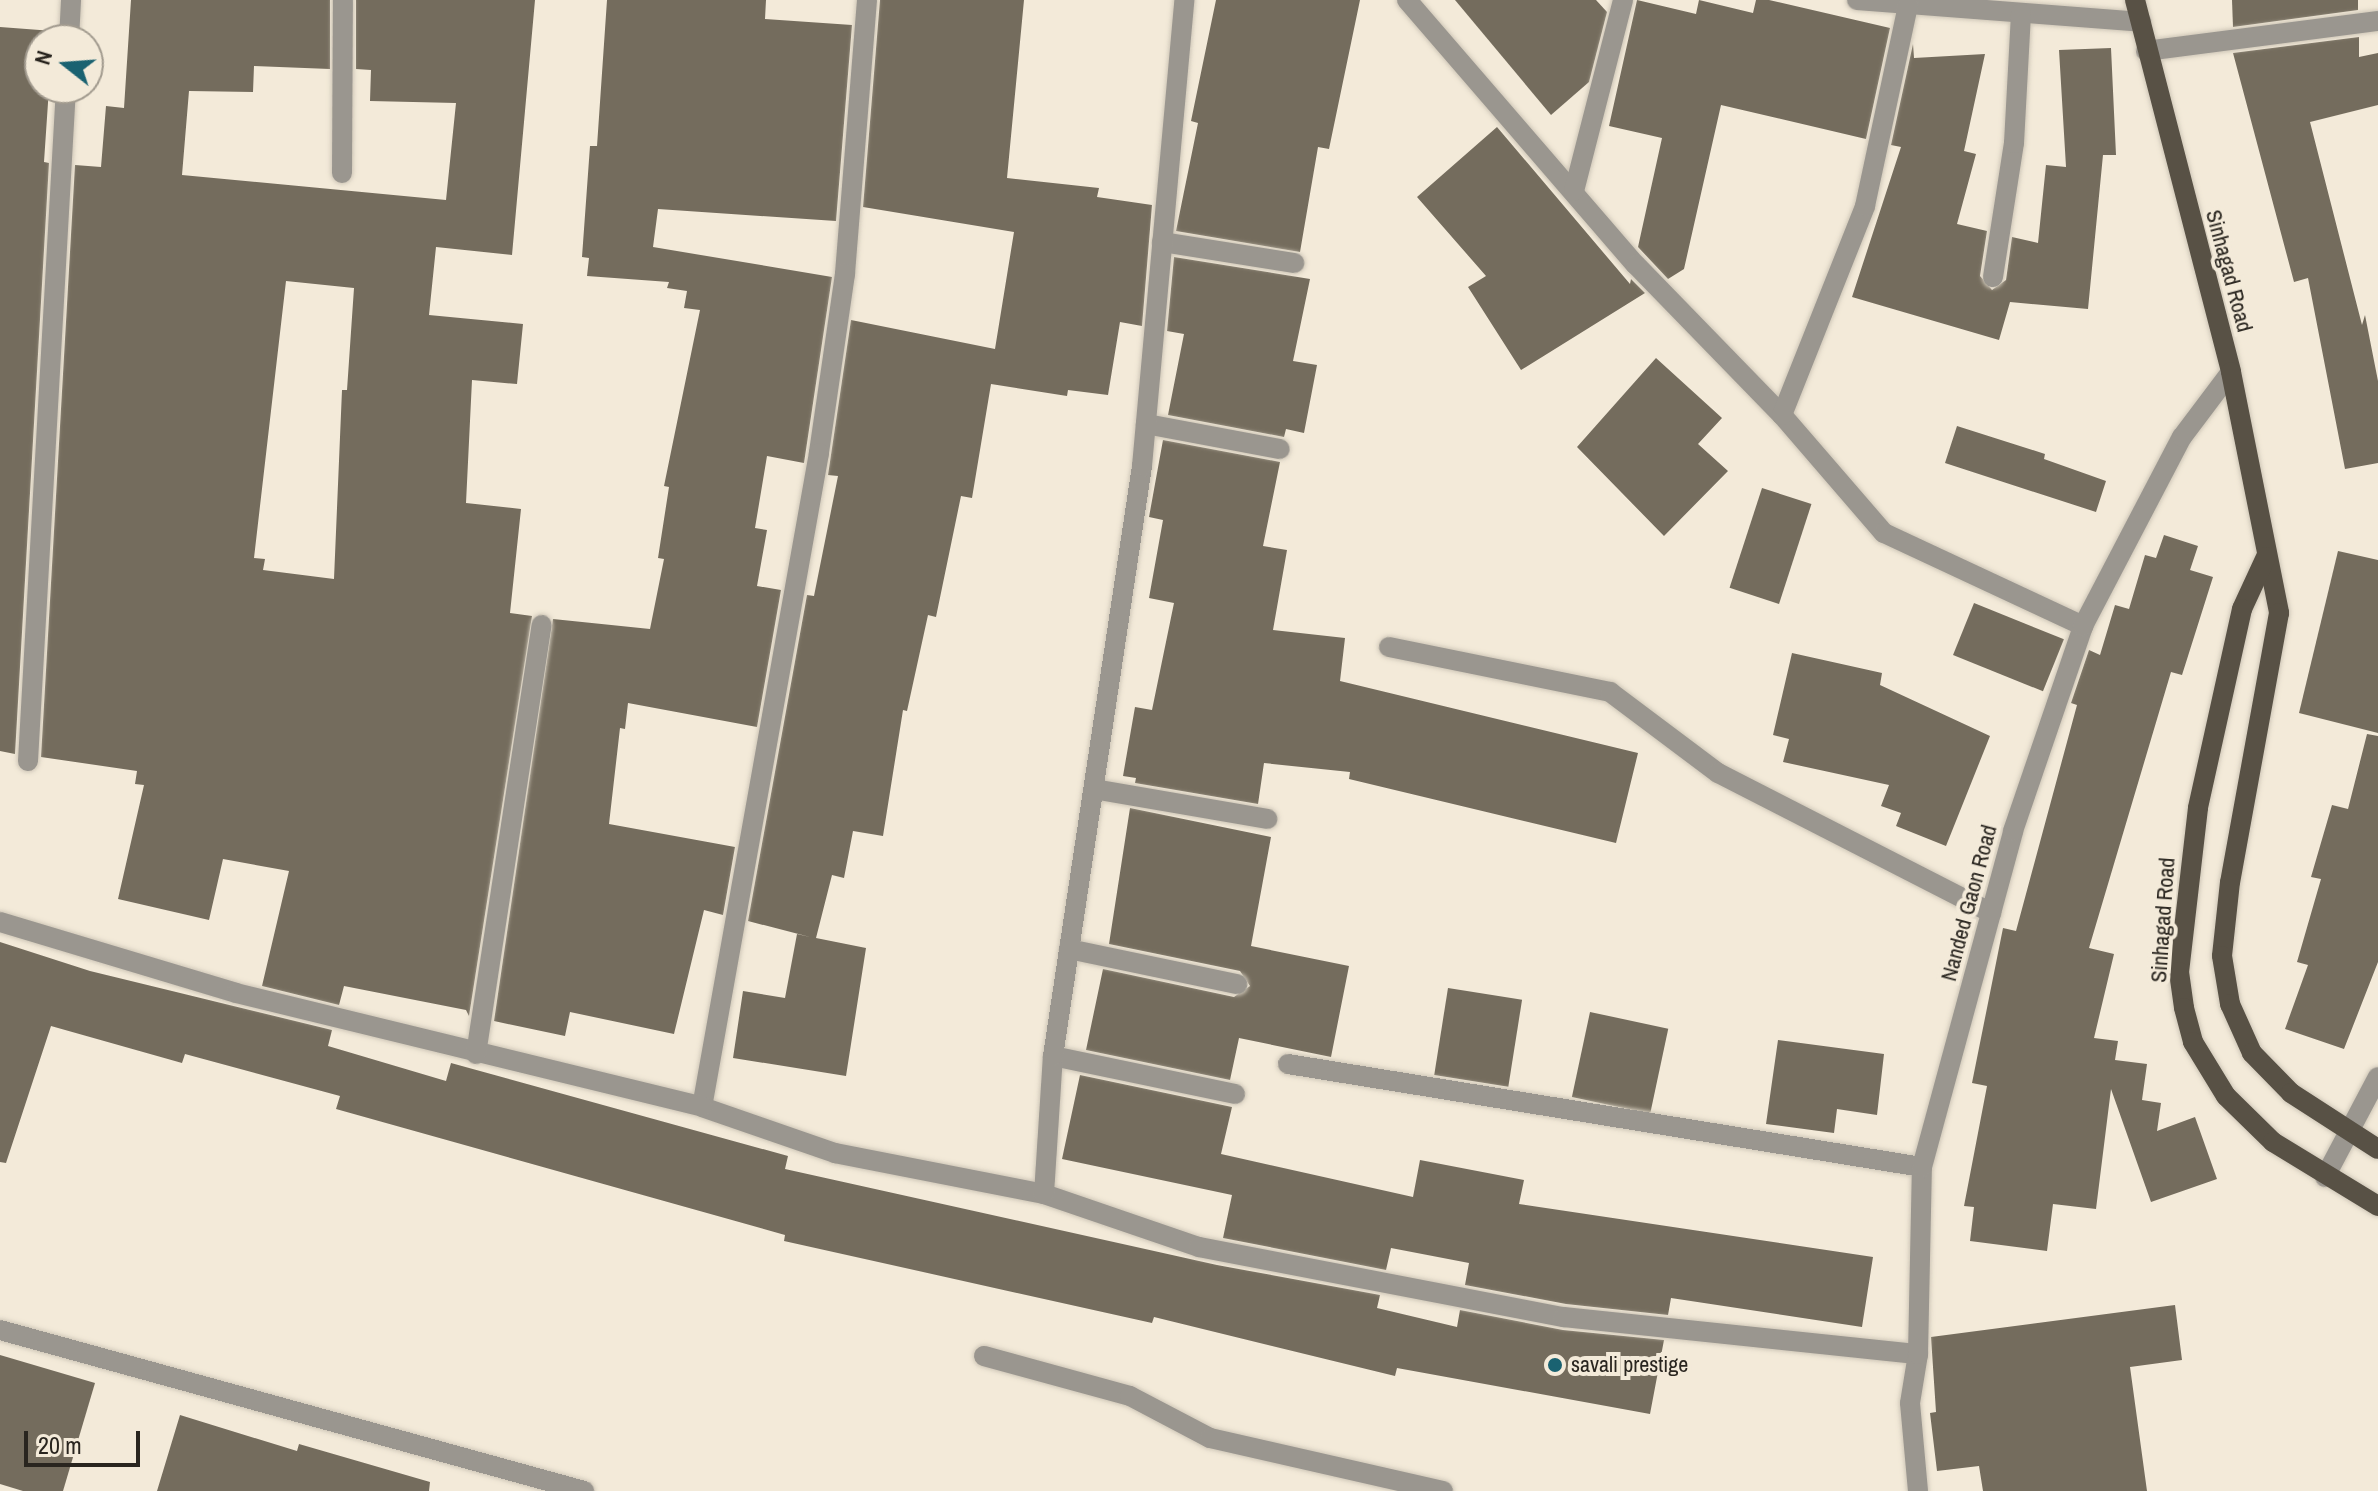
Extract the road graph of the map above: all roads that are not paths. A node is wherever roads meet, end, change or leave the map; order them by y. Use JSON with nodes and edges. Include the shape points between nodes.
{"nodes":[{"id":1,"x":71,"y":0,"type":"edge"},
{"id":2,"x":343,"y":0,"type":"edge"},
{"id":3,"x":867,"y":0,"type":"edge"},
{"id":4,"x":1184,"y":0,"type":"edge"},
{"id":5,"x":1407,"y":0,"type":"edge"},
{"id":6,"x":1623,"y":0,"type":"edge"},
{"id":7,"x":1857,"y":0,"type":"edge"},
{"id":8,"x":2135,"y":0,"type":"edge"},
{"id":9,"x":1908,"y":5,"type":"junction"},
{"id":10,"x":2021,"y":13,"type":"junction"},
{"id":11,"x":2378,"y":21,"type":"edge"},
{"id":12,"x":2141,"y":22,"type":"junction"},
{"id":13,"x":70,"y":24,"type":"edge"},
{"id":14,"x":2146,"y":51,"type":"junction"},
{"id":15,"x":65,"y":104,"type":"edge"},
{"id":16,"x":342,"y":173,"type":"dead end"},
{"id":17,"x":1574,"y":191,"type":"junction"},
{"id":18,"x":1162,"y":242,"type":"junction"},
{"id":19,"x":1294,"y":263,"type":"dead end"},
{"id":20,"x":1993,"y":277,"type":"dead end"},
{"id":21,"x":2231,"y":372,"type":"junction"},
{"id":22,"x":1782,"y":415,"type":"junction"},
{"id":23,"x":1146,"y":424,"type":"junction"},
{"id":24,"x":1280,"y":449,"type":"dead end"},
{"id":25,"x":2266,"y":557,"type":"junction"},
{"id":26,"x":542,"y":625,"type":"dead end"},
{"id":27,"x":2083,"y":626,"type":"junction"},
{"id":28,"x":1389,"y":647,"type":"dead end"},
{"id":29,"x":28,"y":761,"type":"dead end"},
{"id":30,"x":1094,"y":789,"type":"junction"},
{"id":31,"x":1267,"y":819,"type":"dead end"},
{"id":32,"x":1991,"y":913,"type":"junction"},
{"id":33,"x":0,"y":922,"type":"edge"},
{"id":34,"x":1069,"y":949,"type":"junction"},
{"id":35,"x":1237,"y":984,"type":"dead end"},
{"id":36,"x":476,"y":1054,"type":"junction"},
{"id":37,"x":1053,"y":1056,"type":"junction"},
{"id":38,"x":1288,"y":1064,"type":"dead end"},
{"id":39,"x":2378,"y":1077,"type":"edge"},
{"id":40,"x":1235,"y":1094,"type":"dead end"},
{"id":41,"x":702,"y":1107,"type":"junction"},
{"id":42,"x":2348,"y":1133,"type":"junction"},
{"id":43,"x":2378,"y":1149,"type":"edge"},
{"id":44,"x":1922,"y":1167,"type":"junction"},
{"id":45,"x":2325,"y":1177,"type":"junction"},
{"id":46,"x":1044,"y":1194,"type":"junction"},
{"id":47,"x":2378,"y":1206,"type":"edge"},
{"id":48,"x":0,"y":1330,"type":"edge"},
{"id":49,"x":1918,"y":1354,"type":"junction"},
{"id":50,"x":984,"y":1356,"type":"dead end"},
{"id":51,"x":584,"y":1491,"type":"edge"},
{"id":52,"x":1443,"y":1491,"type":"edge"},
{"id":53,"x":1918,"y":1491,"type":"edge"}],
"edges":[{"from":1,"to":13,"type":"street"},
{"from":2,"to":16,"type":"street"},
{"from":3,"to":41,"type":"street","via":[[845,274],[819,453]]},
{"from":4,"to":18,"type":"street"},
{"from":5,"to":17,"type":"street"},
{"from":6,"to":17,"type":"street"},
{"from":7,"to":9,"type":"street"},
{"from":8,"to":12,"type":"main road","name":"Sinhagad Road"},
{"from":9,"to":10,"type":"street"},
{"from":9,"to":22,"type":"street","via":[[1865,206]]},
{"from":10,"to":12,"type":"street"},
{"from":10,"to":20,"type":"street","via":[[2014,143]]},
{"from":11,"to":14,"type":"street"},
{"from":12,"to":14,"type":"main road","name":"Sinhagad Road"},
{"from":14,"to":21,"type":"main road","name":"Sinhagad Road"},
{"from":15,"to":29,"type":"street"},
{"from":17,"to":22,"type":"street","via":[[1636,265]]},
{"from":18,"to":19,"type":"street"},
{"from":18,"to":23,"type":"street"},
{"from":21,"to":25,"type":"main road","name":"Sinhagad Road"},
{"from":21,"to":27,"type":"street","name":"Nanded Gaon Road","via":[[2182,437]]},
{"from":22,"to":27,"type":"street","via":[[1884,533]]},
{"from":23,"to":24,"type":"street"},
{"from":23,"to":30,"type":"street"},
{"from":25,"to":42,"type":"main road","name":"Sinhagad Road","via":[[2279,613],[2239,827],[2222,956],[2230,1004],[2252,1053],[2291,1093]]},
{"from":25,"to":45,"type":"main road","name":"Sinhagad Road","via":[[2242,609],[2223,684],[2198,808],[2179,972],[2193,1042],[2226,1096],[2273,1142]]},
{"from":26,"to":36,"type":"street"},
{"from":27,"to":32,"type":"street","name":"Nanded Gaon Road","via":[[2013,831]]},
{"from":28,"to":32,"type":"street","via":[[1610,692],[1718,773]]},
{"from":30,"to":31,"type":"street"},
{"from":30,"to":34,"type":"street"},
{"from":32,"to":44,"type":"street","name":"Nanded Gaon Road"},
{"from":33,"to":36,"type":"street","via":[[236,993]]},
{"from":34,"to":35,"type":"street"},
{"from":34,"to":37,"type":"street"},
{"from":36,"to":41,"type":"street"},
{"from":37,"to":40,"type":"street"},
{"from":37,"to":46,"type":"street"},
{"from":38,"to":44,"type":"street"},
{"from":39,"to":42,"type":"street"},
{"from":41,"to":46,"type":"street","via":[[835,1153]]},
{"from":42,"to":43,"type":"main road","name":"Sinhagad Road"},
{"from":42,"to":45,"type":"street"},
{"from":44,"to":49,"type":"street","name":"Nanded Gaon Road"},
{"from":45,"to":47,"type":"main road","name":"Sinhagad Road"},
{"from":46,"to":49,"type":"street","via":[[1199,1247],[1564,1317]]},
{"from":48,"to":51,"type":"street"},
{"from":49,"to":53,"type":"street","name":"Nanded Gaon Road","via":[[1910,1403]]},
{"from":50,"to":52,"type":"street","via":[[1130,1396],[1210,1438]]}]}
